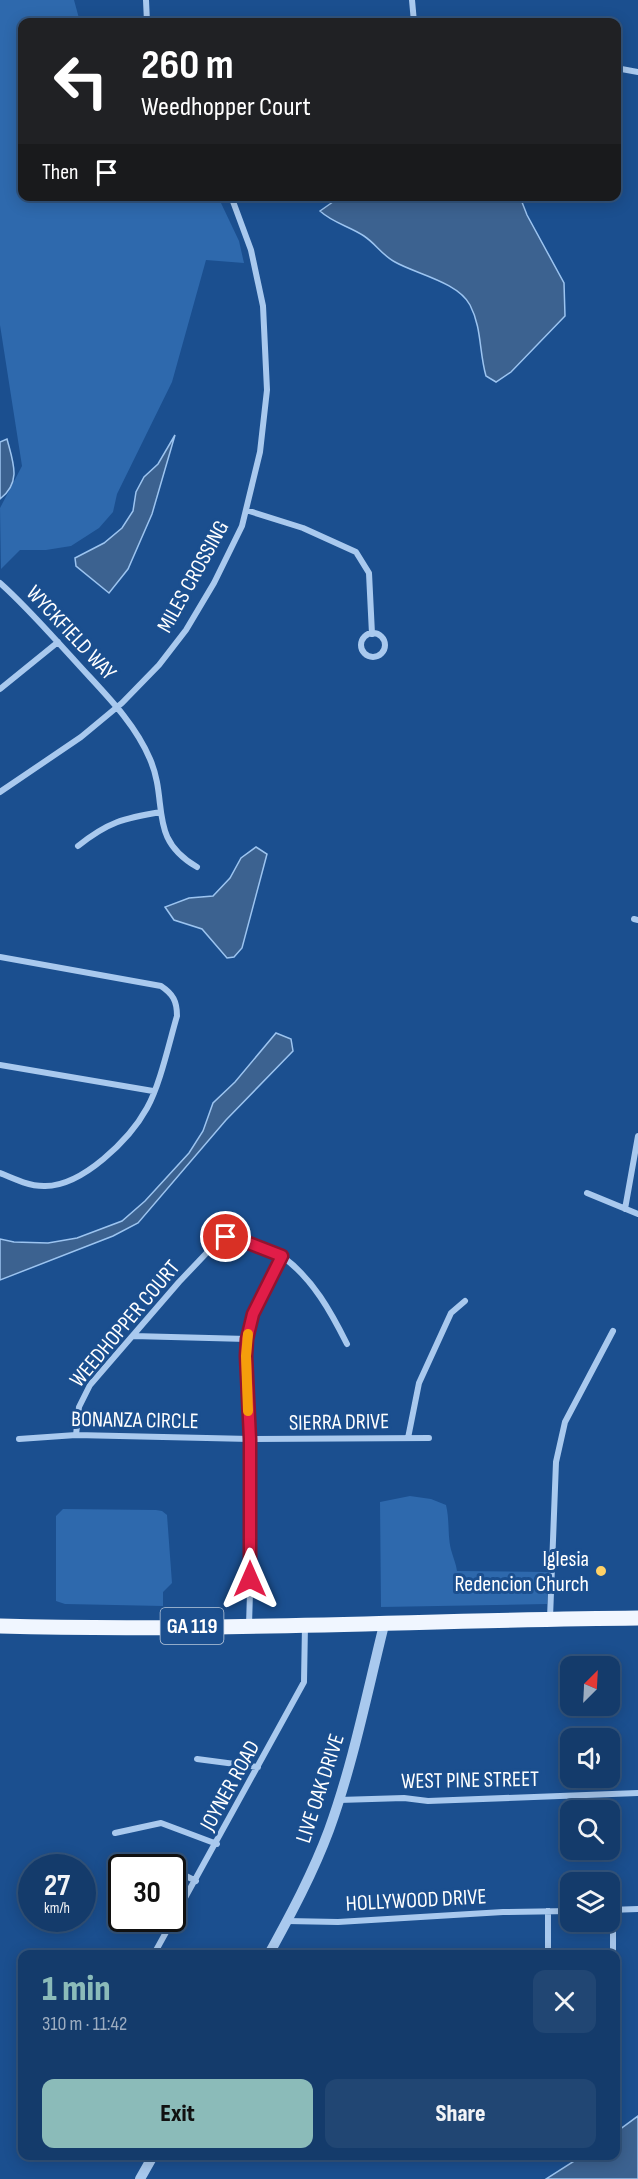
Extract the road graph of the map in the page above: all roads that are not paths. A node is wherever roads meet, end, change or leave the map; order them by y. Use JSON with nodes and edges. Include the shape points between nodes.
{"nodes":[{"id":1,"x":146,"y":0,"type":"edge"},
{"id":2,"x":412,"y":0,"type":"edge"},
{"id":3,"x":147,"y":18,"type":"edge"},
{"id":4,"x":414,"y":18,"type":"edge"},
{"id":5,"x":621,"y":69,"type":"edge"},
{"id":6,"x":638,"y":72,"type":"edge"},
{"id":7,"x":233,"y":201,"type":"edge"},
{"id":8,"x":246,"y":510,"type":"junction"},
{"id":9,"x":0,"y":583,"type":"edge"},
{"id":10,"x":372,"y":634,"type":"junction"},
{"id":11,"x":58,"y":642,"type":"junction"},
{"id":12,"x":0,"y":689,"type":"edge"},
{"id":13,"x":117,"y":707,"type":"junction"},
{"id":14,"x":0,"y":792,"type":"edge"},
{"id":15,"x":161,"y":812,"type":"junction"},
{"id":16,"x":78,"y":846,"type":"dead end"},
{"id":17,"x":197,"y":867,"type":"dead end"},
{"id":18,"x":0,"y":957,"type":"edge"},
{"id":19,"x":0,"y":1065,"type":"edge"},
{"id":20,"x":153,"y":1091,"type":"junction"},
{"id":21,"x":638,"y":1136,"type":"edge"},
{"id":22,"x":0,"y":1173,"type":"edge"},
{"id":23,"x":587,"y":1193,"type":"dead end"},
{"id":24,"x":625,"y":1209,"type":"junction"},
{"id":25,"x":638,"y":1214,"type":"edge"},
{"id":26,"x":282,"y":1256,"type":"junction"},
{"id":27,"x":465,"y":1301,"type":"dead end"},
{"id":28,"x":613,"y":1332,"type":"dead end"},
{"id":29,"x":133,"y":1336,"type":"junction"},
{"id":30,"x":247,"y":1339,"type":"junction"},
{"id":31,"x":347,"y":1344,"type":"dead end"},
{"id":32,"x":76,"y":1435,"type":"junction"},
{"id":33,"x":408,"y":1438,"type":"junction"},
{"id":34,"x":429,"y":1438,"type":"dead end"},
{"id":35,"x":19,"y":1439,"type":"dead end"},
{"id":36,"x":250,"y":1439,"type":"junction"},
{"id":37,"x":638,"y":1618,"type":"edge"},
{"id":38,"x":550,"y":1619,"type":"junction"},
{"id":39,"x":305,"y":1624,"type":"junction"},
{"id":40,"x":384,"y":1625,"type":"junction"},
{"id":41,"x":0,"y":1626,"type":"edge"},
{"id":42,"x":249,"y":1626,"type":"junction"},
{"id":43,"x":197,"y":1759,"type":"dead end"},
{"id":44,"x":258,"y":1767,"type":"junction"},
{"id":45,"x":638,"y":1793,"type":"edge"},
{"id":46,"x":339,"y":1800,"type":"junction"},
{"id":47,"x":115,"y":1833,"type":"dead end"},
{"id":48,"x":217,"y":1844,"type":"junction"},
{"id":49,"x":186,"y":1876,"type":"edge"},
{"id":50,"x":196,"y":1881,"type":"junction"},
{"id":51,"x":638,"y":1909,"type":"edge"},
{"id":52,"x":620,"y":1910,"type":"edge"},
{"id":53,"x":548,"y":1911,"type":"junction"},
{"id":54,"x":560,"y":1911,"type":"edge"},
{"id":55,"x":287,"y":1921,"type":"junction"},
{"id":56,"x":612,"y":1932,"type":"edge"},
{"id":57,"x":156,"y":1950,"type":"edge"},
{"id":58,"x":271,"y":1950,"type":"edge"},
{"id":59,"x":548,"y":1950,"type":"edge"},
{"id":60,"x":613,"y":1950,"type":"edge"},
{"id":61,"x":151,"y":2160,"type":"edge"},
{"id":62,"x":140,"y":2179,"type":"edge"}],
"edges":[{"from":1,"to":3,"type":"street"},
{"from":2,"to":4,"type":"street"},
{"from":5,"to":6,"type":"street"},
{"from":7,"to":8,"type":"street","name":"MILES CROSSING","via":[[251,250],[263,306],[266,379],[260,452]]},
{"from":8,"to":10,"type":"street","via":[[303,528],[356,552],[369,573]]},
{"from":8,"to":13,"type":"street","name":"MILES CROSSING","via":[[242,526],[186,630],[159,665]]},
{"from":9,"to":11,"type":"street","name":"WYCKFIELD WAY"},
{"from":10,"to":10,"type":"street","via":[[364,637],[361,647],[365,655],[375,657],[385,646],[382,638]]},
{"from":11,"to":12,"type":"street"},
{"from":11,"to":13,"type":"street","name":"WYCKFIELD WAY"},
{"from":13,"to":14,"type":"street","name":"MILES CROSSING","via":[[81,737]]},
{"from":13,"to":15,"type":"street","name":"WYCKFIELD WAY","via":[[151,761]]},
{"from":15,"to":16,"type":"street","via":[[127,817],[107,825]]},
{"from":15,"to":17,"type":"street","name":"WYCKFIELD WAY","via":[[170,844]]},
{"from":18,"to":20,"type":"street","via":[[148,983],[172,993],[177,1016]]},
{"from":19,"to":20,"type":"street"},
{"from":20,"to":22,"type":"street","via":[[137,1123],[83,1174],[45,1186]]},
{"from":21,"to":24,"type":"street"},
{"from":23,"to":24,"type":"street"},
{"from":24,"to":25,"type":"street"},
{"from":26,"to":29,"type":"street","name":"WEEDHOPPER COURT","via":[[226,1237],[217,1242]]},
{"from":26,"to":30,"type":"street","via":[[253,1314]]},
{"from":26,"to":31,"type":"street","name":"WEEDHOPPER COURT","via":[[318,1291]]},
{"from":27,"to":33,"type":"street","via":[[451,1313],[419,1383]]},
{"from":28,"to":38,"type":"street","via":[[565,1422],[556,1462]]},
{"from":29,"to":30,"type":"street"},
{"from":29,"to":32,"type":"street","name":"WEEDHOPPER COURT","via":[[84,1396]]},
{"from":30,"to":36,"type":"street"},
{"from":32,"to":35,"type":"street","name":"BONANZA CIRCLE"},
{"from":32,"to":36,"type":"street","name":"BONANZA CIRCLE"},
{"from":33,"to":34,"type":"street","name":"SIERRA DRIVE"},
{"from":33,"to":36,"type":"street","name":"SIERRA DRIVE"},
{"from":36,"to":42,"type":"street"},
{"from":37,"to":38,"type":"main road","number":"GA 119"},
{"from":38,"to":40,"type":"main road","number":"GA 119"},
{"from":39,"to":40,"type":"main road","number":"GA 119"},
{"from":39,"to":42,"type":"main road","number":"GA 119"},
{"from":39,"to":44,"type":"street","name":"JOYNER ROAD","via":[[304,1682]]},
{"from":40,"to":46,"type":"street","name":"LIVE OAK DRIVE"},
{"from":41,"to":42,"type":"main road","number":"GA 119"},
{"from":43,"to":44,"type":"street"},
{"from":44,"to":48,"type":"street","name":"JOYNER ROAD"},
{"from":45,"to":46,"type":"street","name":"WEST PINE STREET","via":[[428,1801]]},
{"from":46,"to":55,"type":"street","name":"LIVE OAK DRIVE","via":[[323,1845]]},
{"from":47,"to":48,"type":"street","via":[[161,1823]]},
{"from":48,"to":50,"type":"street","name":"JOYNER ROAD"},
{"from":49,"to":50,"type":"street"},
{"from":50,"to":57,"type":"street","name":"JOYNER ROAD"},
{"from":51,"to":52,"type":"street"},
{"from":53,"to":54,"type":"street","name":"HOLLYWOOD DRIVE"},
{"from":53,"to":55,"type":"street","name":"HOLLYWOOD DRIVE"},
{"from":53,"to":59,"type":"street"},
{"from":55,"to":58,"type":"street","name":"LIVE OAK DRIVE"},
{"from":56,"to":60,"type":"street"},
{"from":61,"to":62,"type":"street"}]}
